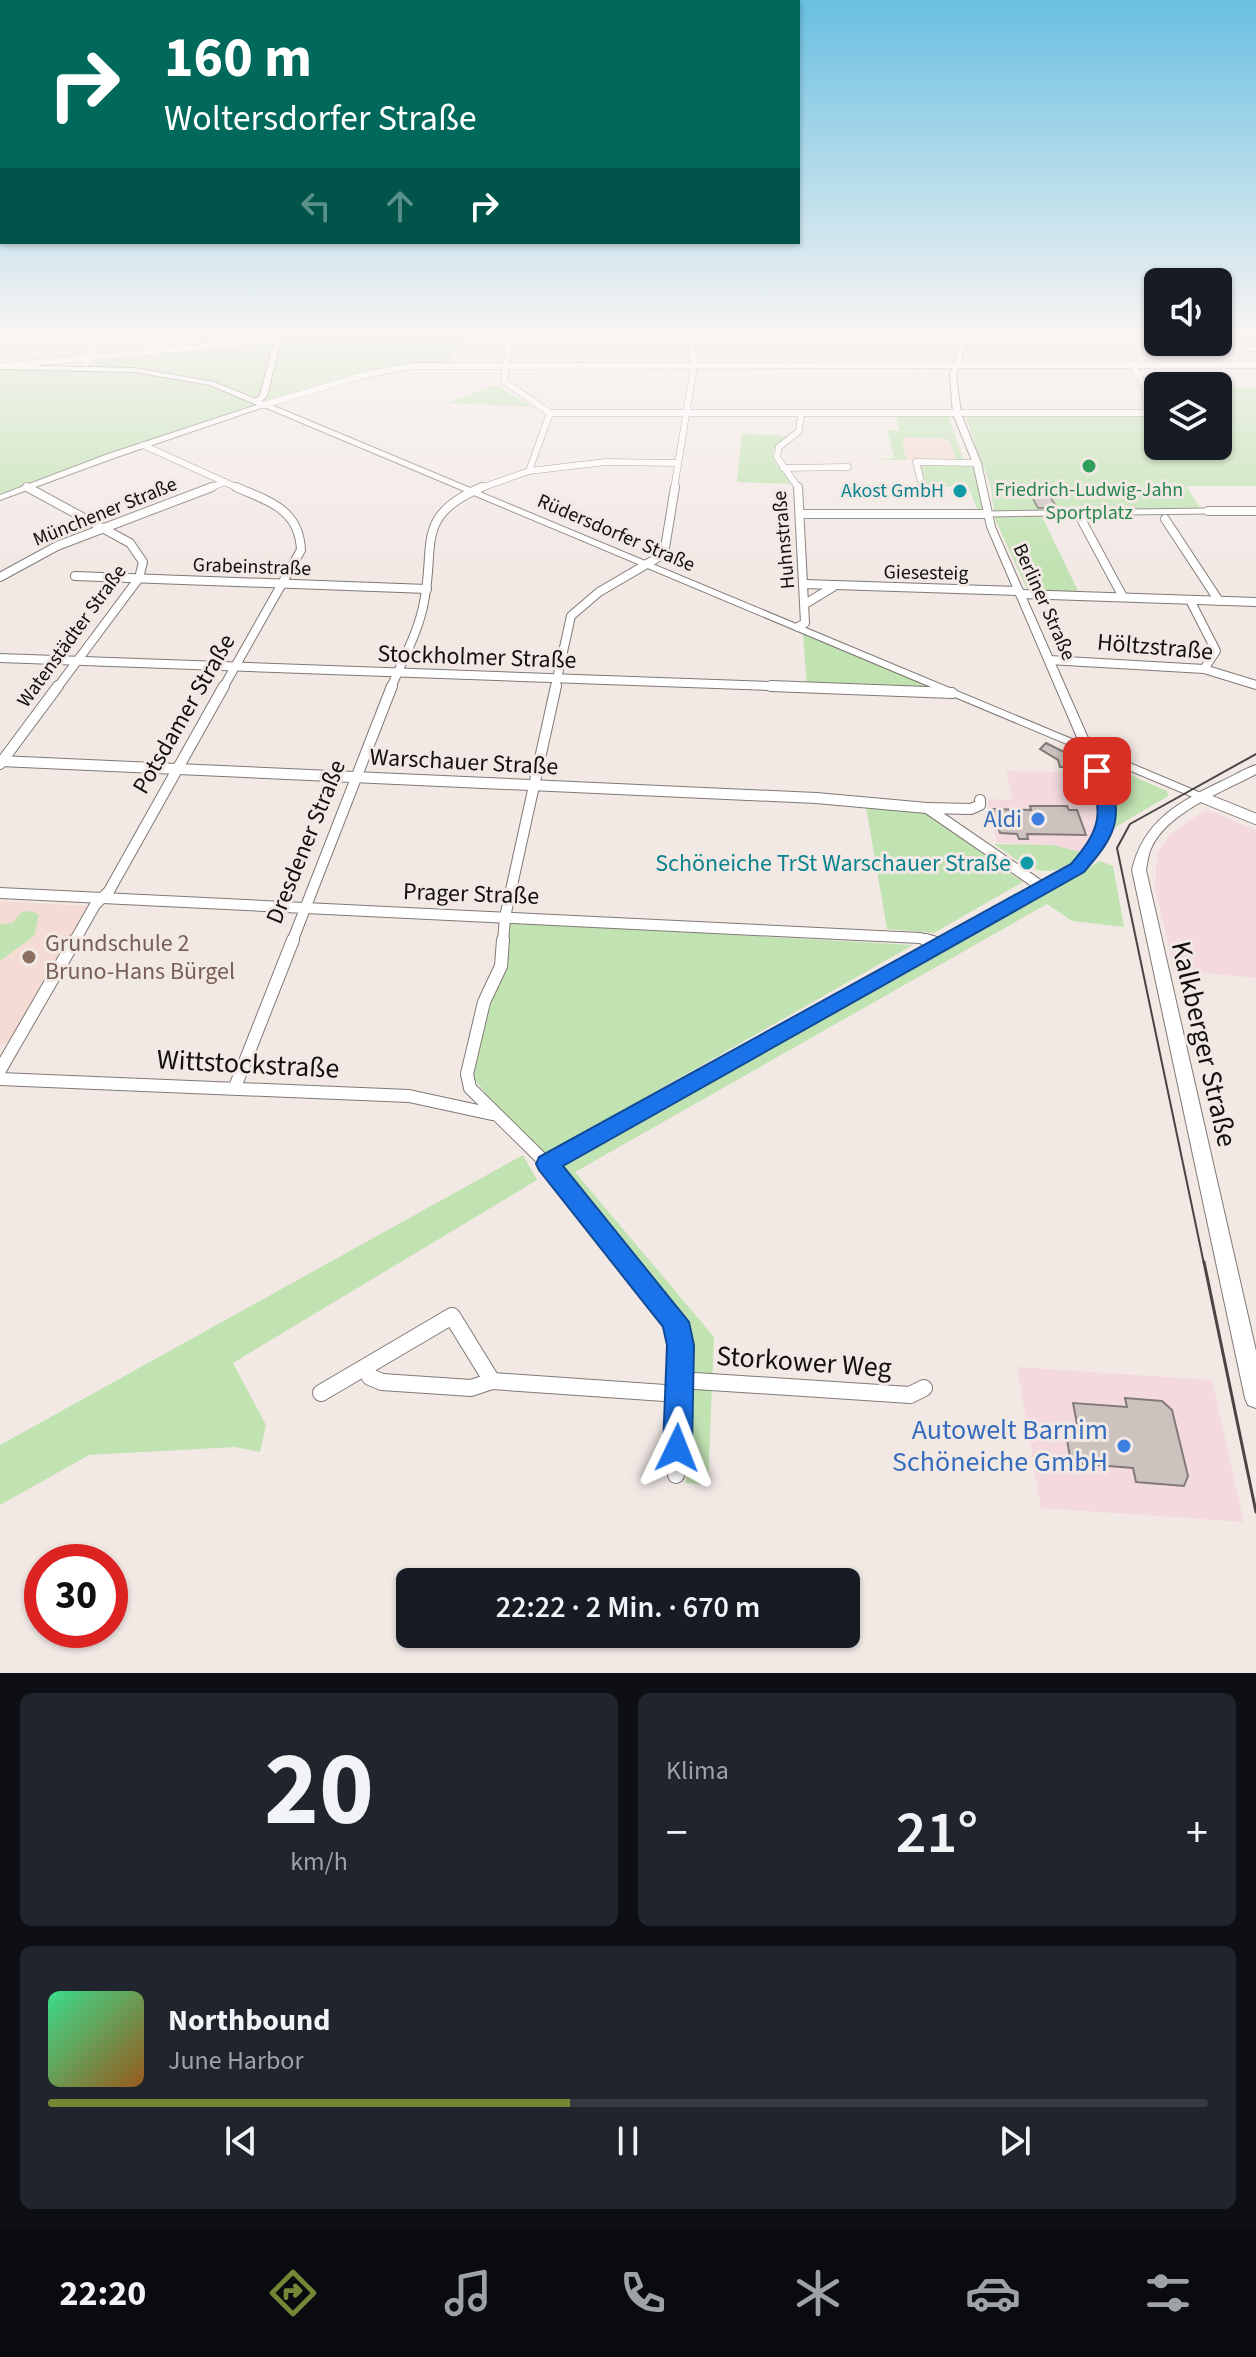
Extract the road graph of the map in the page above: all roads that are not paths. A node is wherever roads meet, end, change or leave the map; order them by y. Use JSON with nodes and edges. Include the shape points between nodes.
{"nodes":[{"id":1,"x":246,"y":409,"type":"edge"},
{"id":2,"x":272,"y":409,"type":"edge"},
{"id":3,"x":544,"y":409,"type":"edge"},
{"id":4,"x":686,"y":409,"type":"edge"},
{"id":5,"x":956,"y":409,"type":"edge"},
{"id":6,"x":1147,"y":409,"type":"edge"},
{"id":7,"x":550,"y":413,"type":"junction"},
{"id":8,"x":957,"y":414,"type":"junction"},
{"id":9,"x":685,"y":415,"type":"junction"},
{"id":10,"x":801,"y":415,"type":"junction"},
{"id":11,"x":143,"y":445,"type":"junction"},
{"id":12,"x":678,"y":463,"type":"junction"},
{"id":13,"x":977,"y":463,"type":"junction"},
{"id":14,"x":848,"y":467,"type":"dead end"},
{"id":15,"x":783,"y":468,"type":"junction"},
{"id":16,"x":529,"y":471,"type":"junction"},
{"id":17,"x":225,"y":482,"type":"junction"},
{"id":18,"x":27,"y":487,"type":"junction"},
{"id":19,"x":923,"y":489,"type":"dead end"},
{"id":20,"x":473,"y":493,"type":"junction"},
{"id":21,"x":0,"y":498,"type":"edge"},
{"id":22,"x":1208,"y":511,"type":"joint"},
{"id":23,"x":1256,"y":511,"type":"edge"},
{"id":24,"x":800,"y":514,"type":"junction"},
{"id":25,"x":987,"y":514,"type":"junction"},
{"id":26,"x":1081,"y":519,"type":"dead end"},
{"id":27,"x":1165,"y":519,"type":"dead end"},
{"id":28,"x":103,"y":529,"type":"junction"},
{"id":29,"x":649,"y":566,"type":"junction"},
{"id":30,"x":75,"y":576,"type":"dead end"},
{"id":31,"x":0,"y":577,"type":"edge"},
{"id":32,"x":139,"y":578,"type":"junction"},
{"id":33,"x":284,"y":584,"type":"junction"},
{"id":34,"x":804,"y":584,"type":"junction"},
{"id":35,"x":833,"y":587,"type":"junction"},
{"id":36,"x":427,"y":589,"type":"junction"},
{"id":37,"x":1020,"y":593,"type":"junction"},
{"id":38,"x":1123,"y":597,"type":"junction"},
{"id":39,"x":1190,"y":600,"type":"junction"},
{"id":40,"x":1219,"y":601,"type":"junction"},
{"id":41,"x":1256,"y":602,"type":"edge"},
{"id":42,"x":805,"y":604,"type":"junction"},
{"id":43,"x":798,"y":627,"type":"junction"},
{"id":44,"x":0,"y":658,"type":"edge"},
{"id":45,"x":1049,"y":660,"type":"junction"},
{"id":46,"x":77,"y":661,"type":"junction"},
{"id":47,"x":236,"y":667,"type":"junction"},
{"id":48,"x":1204,"y":669,"type":"junction"},
{"id":49,"x":396,"y":673,"type":"junction"},
{"id":50,"x":556,"y":680,"type":"junction"},
{"id":51,"x":1256,"y":685,"type":"edge"},
{"id":52,"x":952,"y":693,"type":"junction"},
{"id":53,"x":1087,"y":748,"type":"junction"},
{"id":54,"x":1,"y":762,"type":"edge"},
{"id":55,"x":1256,"y":769,"type":"edge"},
{"id":56,"x":177,"y":770,"type":"junction"},
{"id":57,"x":356,"y":778,"type":"junction"},
{"id":58,"x":534,"y":786,"type":"junction"},
{"id":59,"x":1204,"y":798,"type":"junction"},
{"id":60,"x":980,"y":800,"type":"dead end"},
{"id":61,"x":927,"y":808,"type":"junction"},
{"id":62,"x":1256,"y":819,"type":"edge"},
{"id":63,"x":1042,"y":887,"type":"junction"},
{"id":64,"x":0,"y":893,"type":"edge"},
{"id":65,"x":102,"y":898,"type":"junction"},
{"id":66,"x":303,"y":909,"type":"junction"},
{"id":67,"x":505,"y":917,"type":"junction"},
{"id":68,"x":939,"y":944,"type":"junction"},
{"id":69,"x":0,"y":1070,"type":"edge"},
{"id":70,"x":0,"y":1079,"type":"edge"},
{"id":71,"x":235,"y":1087,"type":"junction"},
{"id":72,"x":492,"y":1114,"type":"junction"},
{"id":73,"x":547,"y":1164,"type":"junction"},
{"id":74,"x":365,"y":1368,"type":"junction"},
{"id":75,"x":492,"y":1381,"type":"junction"},
{"id":76,"x":680,"y":1387,"type":"junction"},
{"id":77,"x":924,"y":1388,"type":"dead end"},
{"id":78,"x":321,"y":1393,"type":"dead end"},
{"id":79,"x":1256,"y":1398,"type":"edge"},
{"id":80,"x":676,"y":1475,"type":"dead end"}],
"edges":[{"from":1,"to":11,"type":"street"},
{"from":2,"to":20,"type":"street","name":"Rüdersdorfer Straße"},
{"from":3,"to":7,"type":"street"},
{"from":4,"to":9,"type":"street"},
{"from":5,"to":8,"type":"street","name":"Berliner Straße"},
{"from":6,"to":8,"type":"street"},
{"from":7,"to":9,"type":"street"},
{"from":7,"to":16,"type":"street"},
{"from":8,"to":10,"type":"street"},
{"from":8,"to":13,"type":"street","name":"Berliner Straße"},
{"from":9,"to":10,"type":"street"},
{"from":9,"to":12,"type":"street"},
{"from":10,"to":15,"type":"street","name":"Huhnstraße","via":[[799,431],[777,451]]},
{"from":11,"to":17,"type":"street","name":"Potsdamer Straße"},
{"from":11,"to":18,"type":"street"},
{"from":12,"to":16,"type":"street","name":"Dresdener Straße","via":[[606,462]]},
{"from":12,"to":29,"type":"street","via":[[664,554]]},
{"from":13,"to":19,"type":"street","via":[[916,462]]},
{"from":13,"to":25,"type":"street","name":"Berliner Straße"},
{"from":14,"to":15,"type":"street"},
{"from":15,"to":24,"type":"street","name":"Huhnstraße","via":[[798,485]]},
{"from":16,"to":20,"type":"street","name":"Dresdener Straße"},
{"from":17,"to":28,"type":"street","name":"Münchener Straße"},
{"from":17,"to":33,"type":"street","name":"Potsdamer Straße","via":[[276,506],[300,529],[301,550]]},
{"from":18,"to":21,"type":"street"},
{"from":18,"to":28,"type":"street","name":"Watenstädter Straße"},
{"from":20,"to":29,"type":"street","name":"Rüdersdorfer Straße"},
{"from":20,"to":36,"type":"street","name":"Dresdener Straße","via":[[446,506],[434,521],[428,539]]},
{"from":22,"to":23,"type":"street"},
{"from":22,"to":25,"type":"street"},
{"from":24,"to":25,"type":"street"},
{"from":24,"to":34,"type":"street","name":"Huhnstraße"},
{"from":25,"to":37,"type":"street","name":"Berliner Straße"},
{"from":26,"to":38,"type":"street"},
{"from":27,"to":40,"type":"street"},
{"from":28,"to":31,"type":"street","name":"Münchener Straße"},
{"from":28,"to":32,"type":"street","name":"Watenstädter Straße","via":[[135,548],[143,562]]},
{"from":29,"to":43,"type":"street","name":"Rüdersdorfer Straße"},
{"from":29,"to":50,"type":"street","via":[[599,592],[571,616]]},
{"from":30,"to":32,"type":"street","name":"Grabeinstraße"},
{"from":32,"to":33,"type":"street","name":"Grabeinstraße"},
{"from":32,"to":46,"type":"street","name":"Watenstädter Straße"},
{"from":33,"to":36,"type":"street","name":"Grabeinstraße"},
{"from":33,"to":47,"type":"street","name":"Potsdamer Straße"},
{"from":34,"to":35,"type":"street","name":"Giesesteig"},
{"from":34,"to":42,"type":"street","name":"Huhnstraße"},
{"from":35,"to":37,"type":"street","name":"Giesesteig"},
{"from":35,"to":42,"type":"street"},
{"from":36,"to":49,"type":"street","name":"Dresdener Straße"},
{"from":37,"to":38,"type":"street","name":"Giesesteig"},
{"from":37,"to":45,"type":"street","name":"Berliner Straße"},
{"from":38,"to":39,"type":"street","name":"Giesesteig"},
{"from":39,"to":40,"type":"street","name":"Giesesteig"},
{"from":39,"to":48,"type":"street","via":[[1216,651]]},
{"from":40,"to":41,"type":"street","name":"Giesesteig"},
{"from":42,"to":43,"type":"street","name":"Huhnstraße","via":[[805,623]]},
{"from":43,"to":52,"type":"street","name":"Rüdersdorfer Straße"},
{"from":44,"to":46,"type":"street","name":"Stockholmer Straße"},
{"from":45,"to":48,"type":"street","name":"Höltzstraße"},
{"from":45,"to":53,"type":"street","name":"Berliner Straße"},
{"from":46,"to":47,"type":"street","name":"Stockholmer Straße"},
{"from":46,"to":54,"type":"street","name":"Watenstädter Straße"},
{"from":47,"to":49,"type":"street","name":"Stockholmer Straße"},
{"from":47,"to":56,"type":"street","name":"Potsdamer Straße"},
{"from":48,"to":51,"type":"street","name":"Höltzstraße"},
{"from":49,"to":50,"type":"street","name":"Stockholmer Straße"},
{"from":49,"to":57,"type":"street","name":"Dresdener Straße"},
{"from":50,"to":52,"type":"street","name":"Stockholmer Straße"},
{"from":50,"to":58,"type":"street"},
{"from":52,"to":53,"type":"street","name":"Rüdersdorfer Straße"},
{"from":53,"to":59,"type":"street","name":"Rüdersdorfer Straße"},
{"from":53,"to":63,"type":"street","via":[[1109,804],[1105,826],[1091,855]]},
{"from":54,"to":56,"type":"street","name":"Warschauer Straße"},
{"from":55,"to":59,"type":"main road"},
{"from":56,"to":57,"type":"street","name":"Warschauer Straße"},
{"from":56,"to":65,"type":"street","name":"Potsdamer Straße"},
{"from":57,"to":58,"type":"street","name":"Warschauer Straße"},
{"from":57,"to":66,"type":"street","name":"Dresdener Straße"},
{"from":58,"to":61,"type":"street","name":"Warschauer Straße"},
{"from":58,"to":67,"type":"street"},
{"from":59,"to":62,"type":"street"},
{"from":59,"to":79,"type":"main road","name":"Kalkberger Straße","via":[[1158,827],[1145,843],[1139,870]]},
{"from":60,"to":61,"type":"street","name":"Warschauer Straße","via":[[971,809]]},
{"from":61,"to":63,"type":"street","name":"Warschauer Straße"},
{"from":63,"to":68,"type":"street"},
{"from":64,"to":65,"type":"street","name":"Prager Straße"},
{"from":65,"to":66,"type":"street","name":"Prager Straße"},
{"from":65,"to":69,"type":"street","name":"Potsdamer Straße"},
{"from":66,"to":67,"type":"street","name":"Prager Straße"},
{"from":66,"to":71,"type":"street","name":"Dresdener Straße"},
{"from":67,"to":68,"type":"street","name":"Prager Straße","via":[[920,938]]},
{"from":67,"to":72,"type":"street","via":[[501,966],[484,1002],[467,1074],[470,1088]]},
{"from":68,"to":73,"type":"street"},
{"from":70,"to":71,"type":"street","name":"Wittstockstraße"},
{"from":71,"to":72,"type":"street","name":"Wittstockstraße","via":[[409,1096]]},
{"from":72,"to":73,"type":"street"},
{"from":73,"to":76,"type":"street","via":[[676,1322]]},
{"from":74,"to":75,"type":"street","name":"Storkower Weg","via":[[382,1382],[471,1388]]},
{"from":74,"to":75,"type":"street","via":[[452,1316]]},
{"from":74,"to":78,"type":"street"},
{"from":75,"to":76,"type":"street","name":"Storkower Weg"},
{"from":76,"to":77,"type":"street","name":"Storkower Weg","via":[[910,1395]]},
{"from":76,"to":80,"type":"street"}]}
